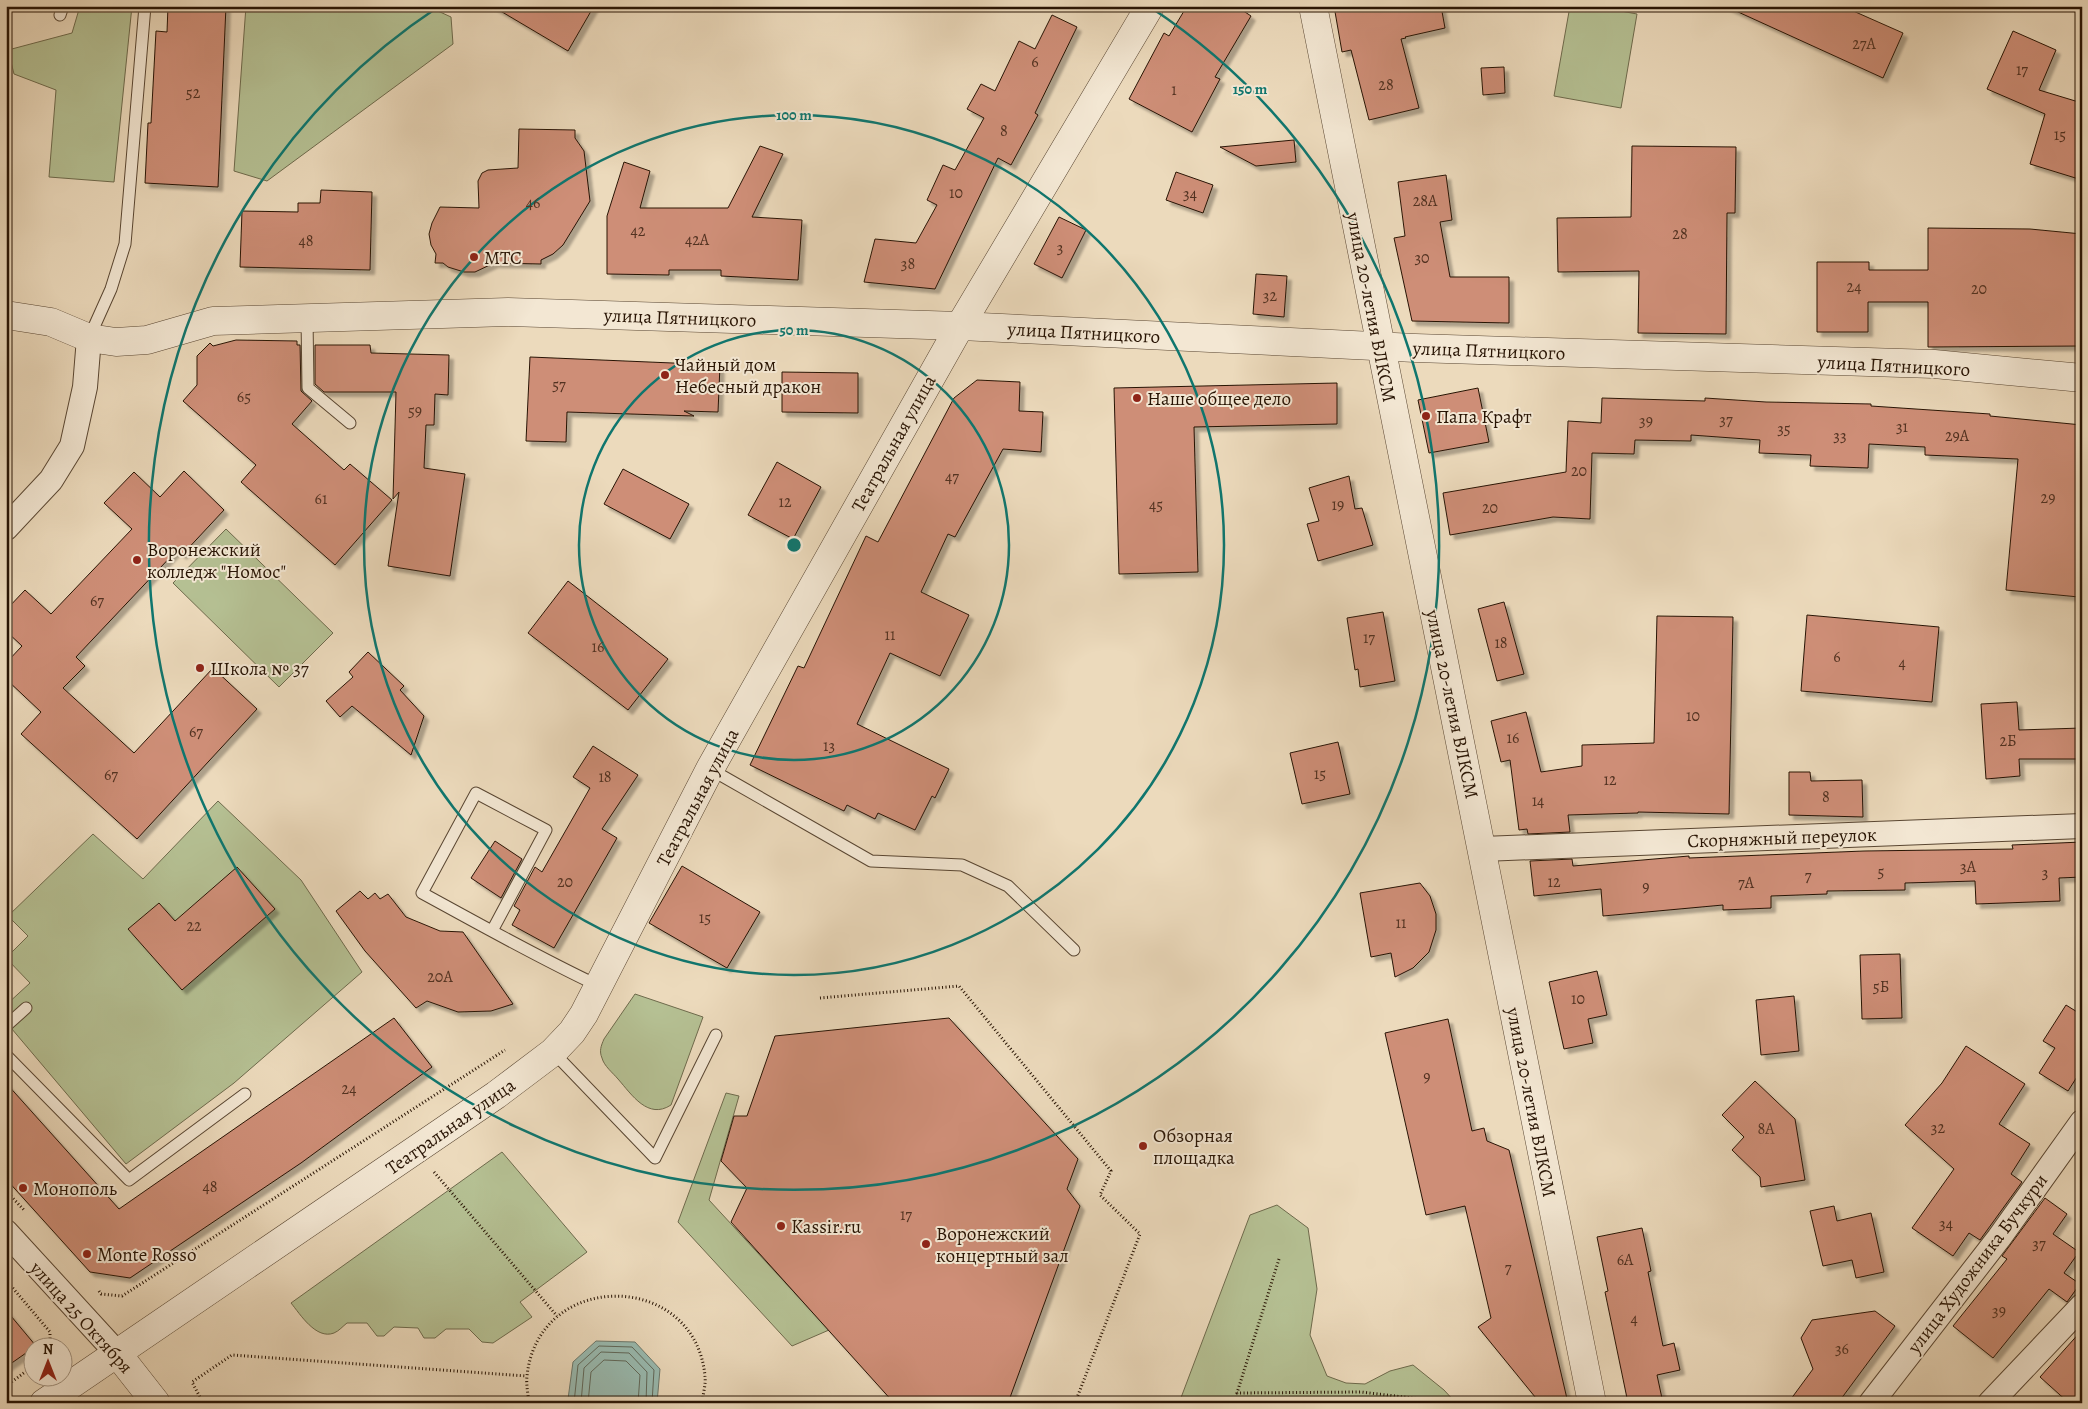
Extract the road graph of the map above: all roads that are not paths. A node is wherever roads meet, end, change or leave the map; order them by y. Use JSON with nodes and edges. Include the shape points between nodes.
{"nodes":[{"id":1,"x":145,"y":6,"type":"edge"},
{"id":2,"x":1313,"y":6,"type":"edge"},
{"id":3,"x":1147,"y":8,"type":"edge"},
{"id":4,"x":6,"y":314,"type":"edge"},
{"id":5,"x":307,"y":318,"type":"junction"},
{"id":6,"x":960,"y":326,"type":"junction"},
{"id":7,"x":89,"y":338,"type":"junction"},
{"id":8,"x":1380,"y":347,"type":"junction"},
{"id":9,"x":2082,"y":378,"type":"edge"},
{"id":10,"x":350,"y":423,"type":"dead end"},
{"id":11,"x":6,"y":528,"type":"edge"},
{"id":12,"x":710,"y":770,"type":"junction"},
{"id":13,"x":2082,"y":826,"type":"edge"},
{"id":14,"x":1482,"y":849,"type":"junction"},
{"id":15,"x":492,"y":931,"type":"junction"},
{"id":16,"x":1074,"y":950,"type":"dead end"},
{"id":17,"x":599,"y":986,"type":"junction"},
{"id":18,"x":26,"y":1008,"type":"dead end"},
{"id":19,"x":6,"y":1026,"type":"edge"},
{"id":20,"x":716,"y":1035,"type":"dead end"},
{"id":21,"x":553,"y":1052,"type":"junction"},
{"id":22,"x":6,"y":1055,"type":"edge"},
{"id":23,"x":245,"y":1094,"type":"dead end"},
{"id":24,"x":2082,"y":1122,"type":"edge"},
{"id":25,"x":6,"y":1232,"type":"edge"},
{"id":26,"x":2082,"y":1306,"type":"edge"},
{"id":27,"x":116,"y":1352,"type":"junction"},
{"id":28,"x":44,"y":1403,"type":"edge"},
{"id":29,"x":156,"y":1403,"type":"edge"},
{"id":30,"x":1592,"y":1403,"type":"edge"},
{"id":31,"x":1870,"y":1403,"type":"edge"},
{"id":32,"x":1990,"y":1403,"type":"edge"}],
"edges":[{"from":1,"to":7,"type":"lane","via":[[125,244],[111,289]]},
{"from":2,"to":8,"type":"street","name":"улица 20-летия ВЛКСМ"},
{"from":3,"to":6,"type":"street","name":"Театральная улица"},
{"from":4,"to":7,"type":"street","name":"улица Пятницкого","via":[[51,322]]},
{"from":5,"to":6,"type":"street","name":"улица Пятницкого","via":[[508,312]]},
{"from":5,"to":7,"type":"street","name":"улица Пятницкого","via":[[213,321],[147,340],[116,342]]},
{"from":5,"to":10,"type":"lane","via":[[308,388]]},
{"from":6,"to":8,"type":"street","name":"улица Пятницкого"},
{"from":6,"to":12,"type":"street","name":"Театральная улица"},
{"from":7,"to":11,"type":"street","via":[[85,387],[72,446],[51,480]]},
{"from":8,"to":9,"type":"street","name":"улица Пятницкого","via":[[1934,364]]},
{"from":8,"to":14,"type":"street","name":"улица 20-летия ВЛКСМ"},
{"from":12,"to":16,"type":"lane","via":[[870,861],[962,865],[1008,886]]},
{"from":12,"to":17,"type":"street","name":"Театральная улица"},
{"from":13,"to":14,"type":"street","name":"Скорняжный переулок"},
{"from":14,"to":30,"type":"street","name":"улица 20-летия ВЛКСМ"},
{"from":15,"to":15,"type":"lane","via":[[546,830],[476,793],[422,893]]},
{"from":15,"to":17,"type":"lane"},
{"from":17,"to":21,"type":"street","name":"Театральная улица","via":[[572,1032]]},
{"from":18,"to":19,"type":"lane"},
{"from":20,"to":21,"type":"lane","via":[[655,1158]]},
{"from":21,"to":27,"type":"street","name":"Театральная улица","via":[[496,1095]]},
{"from":22,"to":23,"type":"lane","via":[[129,1180]]},
{"from":24,"to":31,"type":"street","name":"улица Художника Бучкури","via":[[1999,1238]]},
{"from":25,"to":27,"type":"street","name":"улица 25 Октября"},
{"from":26,"to":32,"type":"street"},
{"from":27,"to":28,"type":"street","name":"Театральная улица"},
{"from":27,"to":29,"type":"street","name":"улица 25 Октября"}]}
